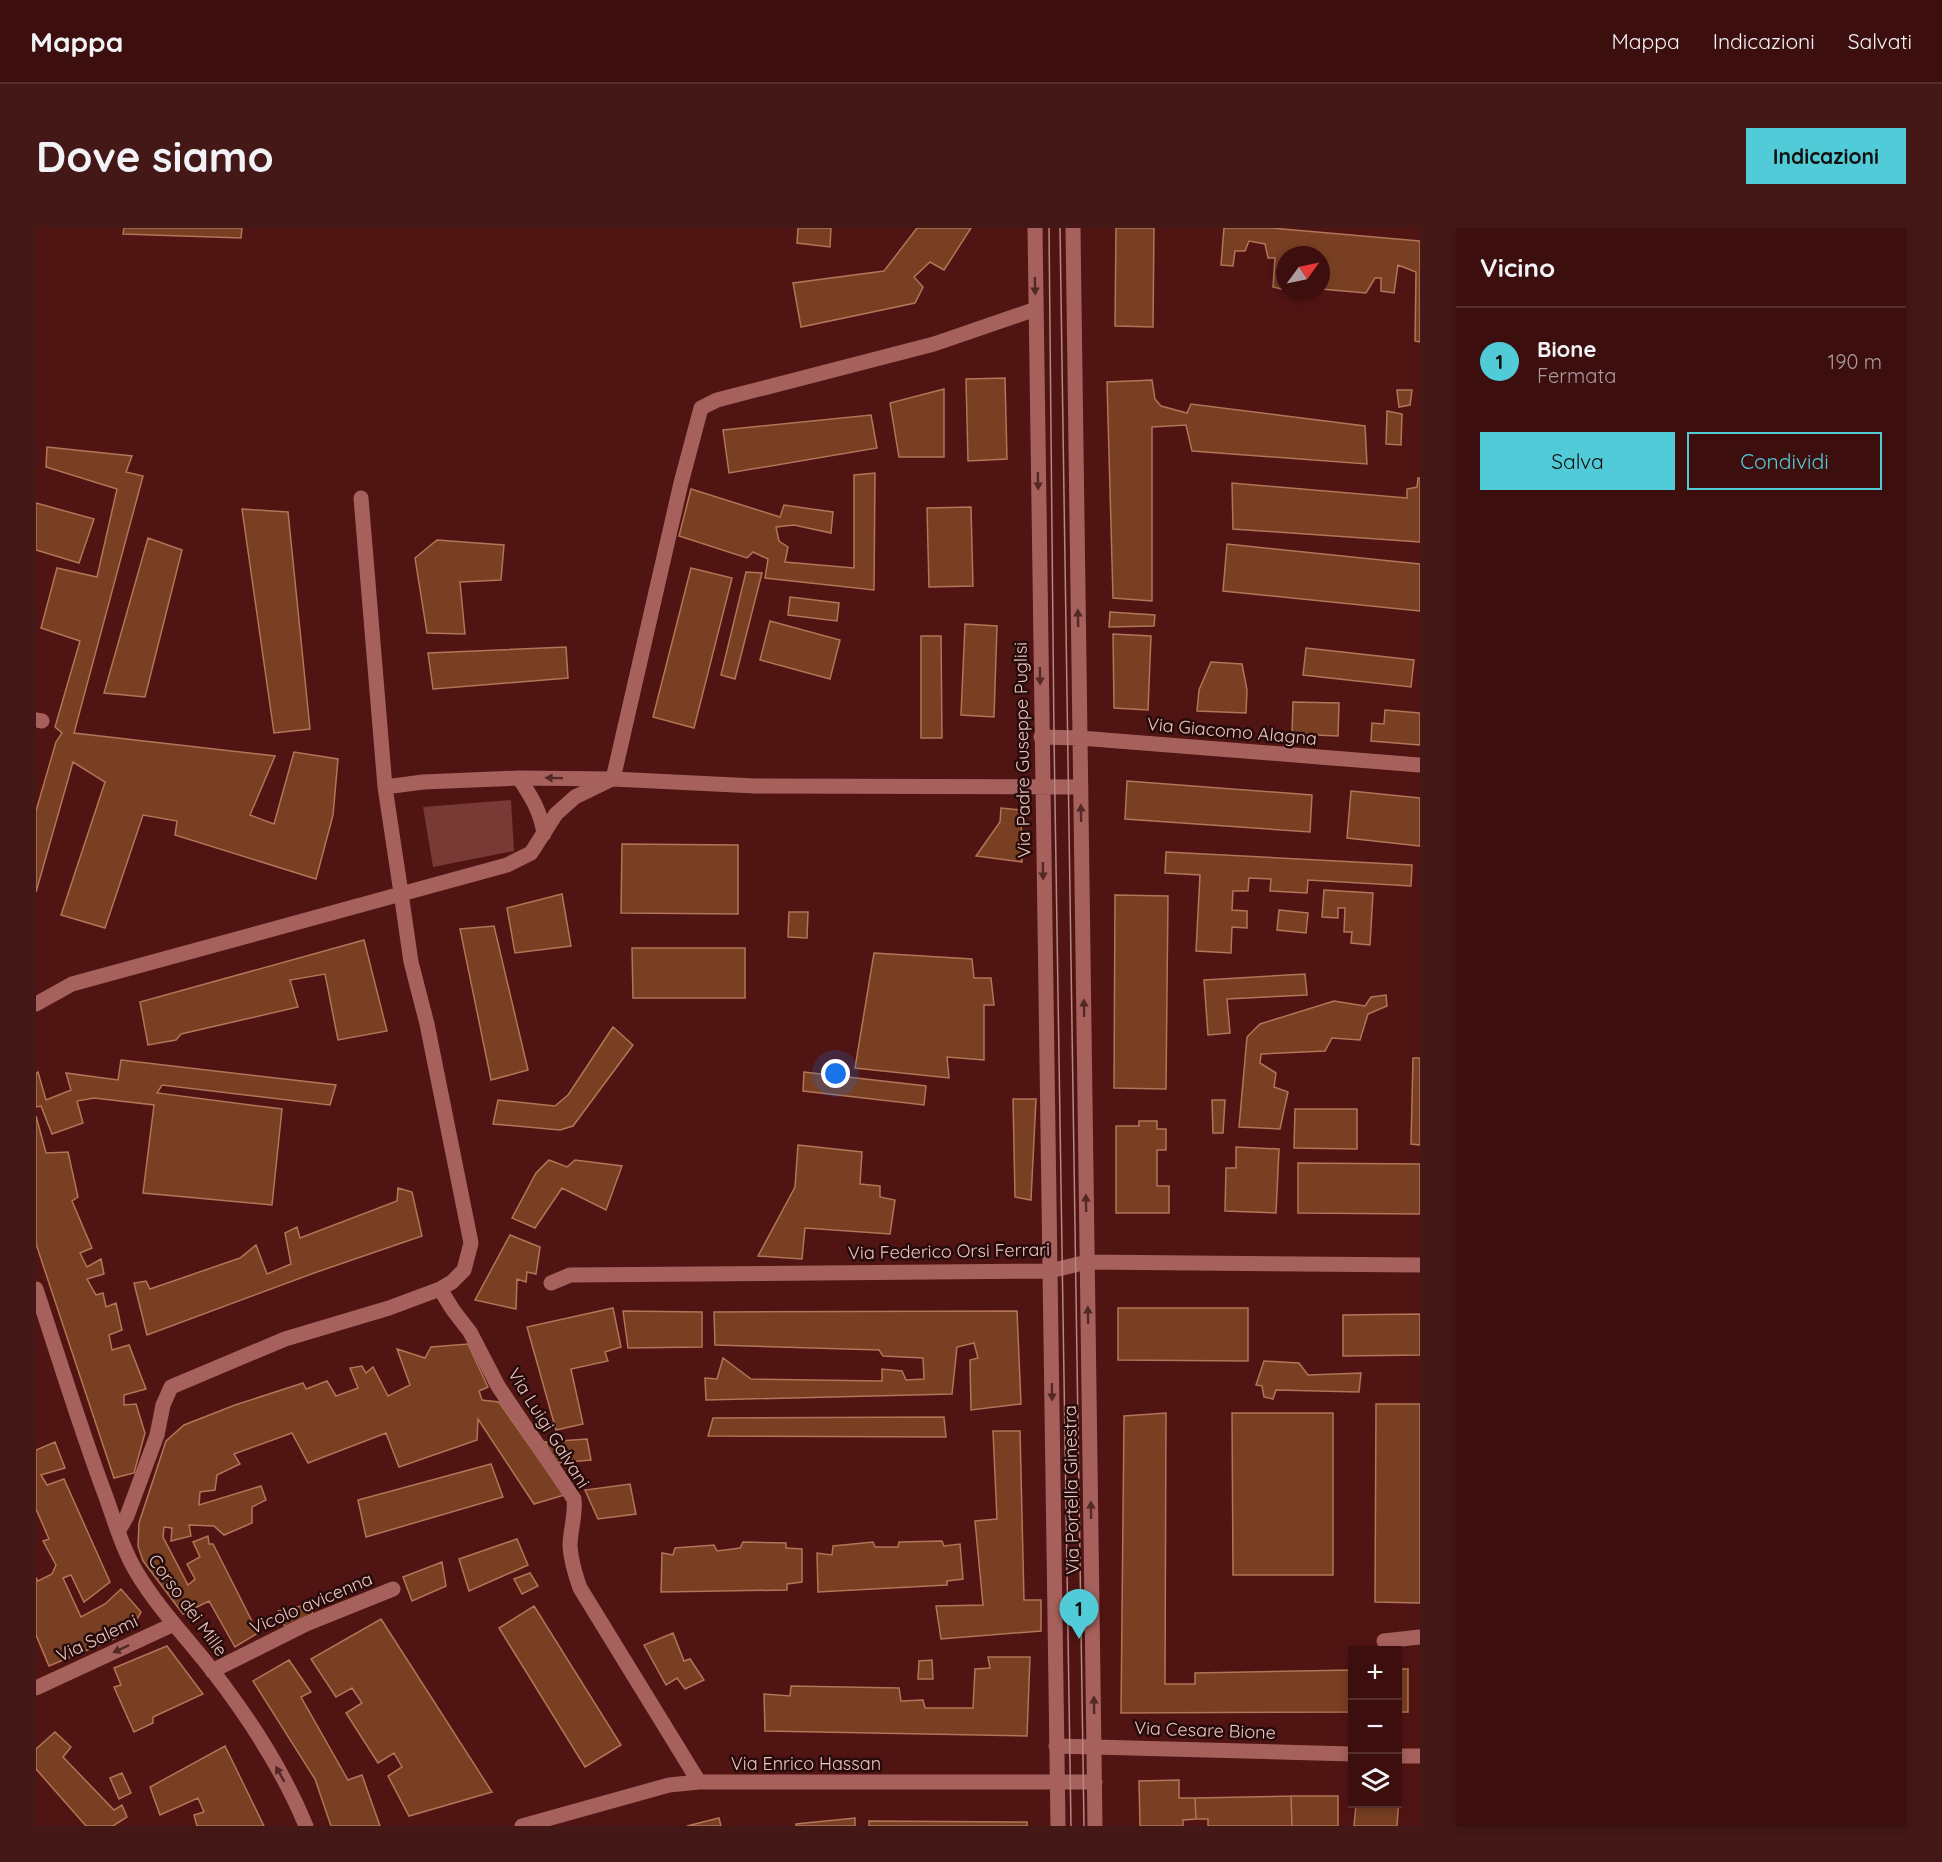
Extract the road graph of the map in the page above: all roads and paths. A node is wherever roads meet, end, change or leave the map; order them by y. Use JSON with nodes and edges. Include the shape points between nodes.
{"nodes":[{"id":1,"x":1035,"y":228,"type":"edge"},
{"id":2,"x":1073,"y":228,"type":"edge"},
{"id":3,"x":1036,"y":309,"type":"junction"},
{"id":4,"x":361,"y":498,"type":"dead end"},
{"id":5,"x":1041,"y":737,"type":"junction"},
{"id":6,"x":1080,"y":738,"type":"junction"},
{"id":7,"x":1420,"y":765,"type":"edge"},
{"id":8,"x":519,"y":778,"type":"junction"},
{"id":9,"x":613,"y":779,"type":"junction"},
{"id":10,"x":385,"y":787,"type":"junction"},
{"id":11,"x":1042,"y":787,"type":"junction"},
{"id":12,"x":1081,"y":787,"type":"junction"},
{"id":13,"x":544,"y":834,"type":"junction"},
{"id":14,"x":401,"y":893,"type":"junction"},
{"id":15,"x":36,"y":1004,"type":"edge"},
{"id":16,"x":1087,"y":1262,"type":"junction"},
{"id":17,"x":1420,"y":1265,"type":"edge"},
{"id":18,"x":1050,"y":1271,"type":"junction"},
{"id":19,"x":551,"y":1283,"type":"dead end"},
{"id":20,"x":36,"y":1289,"type":"edge"},
{"id":21,"x":440,"y":1289,"type":"junction"},
{"id":22,"x":119,"y":1530,"type":"junction"},
{"id":23,"x":393,"y":1589,"type":"dead end"},
{"id":24,"x":174,"y":1624,"type":"junction"},
{"id":25,"x":1420,"y":1637,"type":"edge"},
{"id":26,"x":1384,"y":1641,"type":"dead end"},
{"id":27,"x":212,"y":1671,"type":"junction"},
{"id":28,"x":36,"y":1688,"type":"edge"},
{"id":29,"x":1056,"y":1746,"type":"junction"},
{"id":30,"x":1095,"y":1746,"type":"junction"},
{"id":31,"x":1348,"y":1754,"type":"edge"},
{"id":32,"x":1402,"y":1756,"type":"edge"},
{"id":33,"x":1420,"y":1756,"type":"edge"},
{"id":34,"x":699,"y":1782,"type":"junction"},
{"id":35,"x":1095,"y":1782,"type":"junction"},
{"id":36,"x":1056,"y":1783,"type":"junction"},
{"id":37,"x":306,"y":1826,"type":"edge"},
{"id":38,"x":522,"y":1826,"type":"edge"},
{"id":39,"x":1058,"y":1826,"type":"edge"},
{"id":40,"x":1095,"y":1826,"type":"edge"}],
"edges":[{"from":1,"to":3,"type":"street","name":"Via Padre Guseppe Puglisi","one_way":true},
{"from":6,"to":2,"type":"street","one_way":true},
{"from":3,"to":5,"type":"street","name":"Via Padre Guseppe Puglisi","one_way":true},
{"from":3,"to":9,"type":"street","via":[[934,345],[717,400],[701,408]]},
{"from":4,"to":10,"type":"street"},
{"from":5,"to":6,"type":"street","name":"Via Giacomo Alagna"},
{"from":5,"to":11,"type":"street","name":"Via Padre Guseppe Puglisi"},
{"from":6,"to":7,"type":"street","name":"Via Giacomo Alagna"},
{"from":6,"to":12,"type":"street"},
{"from":9,"to":8,"type":"street","one_way":true},
{"from":8,"to":10,"type":"street"},
{"from":8,"to":13,"type":"street","via":[[533,798]]},
{"from":9,"to":11,"type":"street","via":[[755,786]]},
{"from":9,"to":13,"type":"street","via":[[575,797],[556,814]]},
{"from":10,"to":14,"type":"street"},
{"from":11,"to":12,"type":"street"},
{"from":11,"to":18,"type":"street","name":"Via Padre Guseppe Puglisi","one_way":true},
{"from":16,"to":12,"type":"street","one_way":true},
{"from":13,"to":14,"type":"street","via":[[531,853],[507,865]]},
{"from":14,"to":15,"type":"street","via":[[72,984]]},
{"from":14,"to":21,"type":"street","via":[[411,962],[428,1024],[471,1243],[464,1270]]},
{"from":16,"to":17,"type":"street","name":"Via Federico Orsi Ferrari"},
{"from":16,"to":18,"type":"street","name":"Via Federico Orsi Ferrari"},
{"from":30,"to":16,"type":"street","name":"Via Portella Ginestra","one_way":true},
{"from":18,"to":19,"type":"street","name":"Via Federico Orsi Ferrari","via":[[570,1275]]},
{"from":18,"to":29,"type":"street","name":"Via Portella Ginestra","one_way":true},
{"from":20,"to":22,"type":"street","name":"Corso dei Mille","via":[[82,1433]]},
{"from":21,"to":22,"type":"street","via":[[285,1339],[171,1388],[128,1516]]},
{"from":21,"to":34,"type":"street","name":"Via Luigi Galvani","via":[[470,1332],[498,1386],[574,1498],[570,1544],[580,1588]]},
{"from":22,"to":24,"type":"street","name":"Corso dei Mille","via":[[136,1572]]},
{"from":23,"to":27,"type":"street","name":"Vicolo avicenna","via":[[306,1624]]},
{"from":24,"to":27,"type":"street","name":"Corso dei Mille"},
{"from":24,"to":28,"type":"street","name":"Via Salemi","one_way":true},
{"from":25,"to":26,"type":"street"},
{"from":37,"to":27,"type":"street","name":"Corso dei Mille","one_way":true,"via":[[262,1740]]},
{"from":29,"to":30,"type":"street","name":"Via Cesare Bione"},
{"from":29,"to":36,"type":"street","name":"Via Portella Ginestra"},
{"from":30,"to":31,"type":"street","name":"Via Cesare Bione"},
{"from":30,"to":35,"type":"street","name":"Via Portella Ginestra"},
{"from":32,"to":33,"type":"street"},
{"from":34,"to":36,"type":"street","name":"Via Enrico Hassan"},
{"from":34,"to":38,"type":"street","name":"Via Enrico Hassan","via":[[669,1785]]},
{"from":35,"to":36,"type":"street","name":"Via Enrico Hassan"},
{"from":35,"to":40,"type":"street","name":"Via Portella Ginestra"},
{"from":36,"to":39,"type":"street","name":"Via Portella Ginestra"}]}
